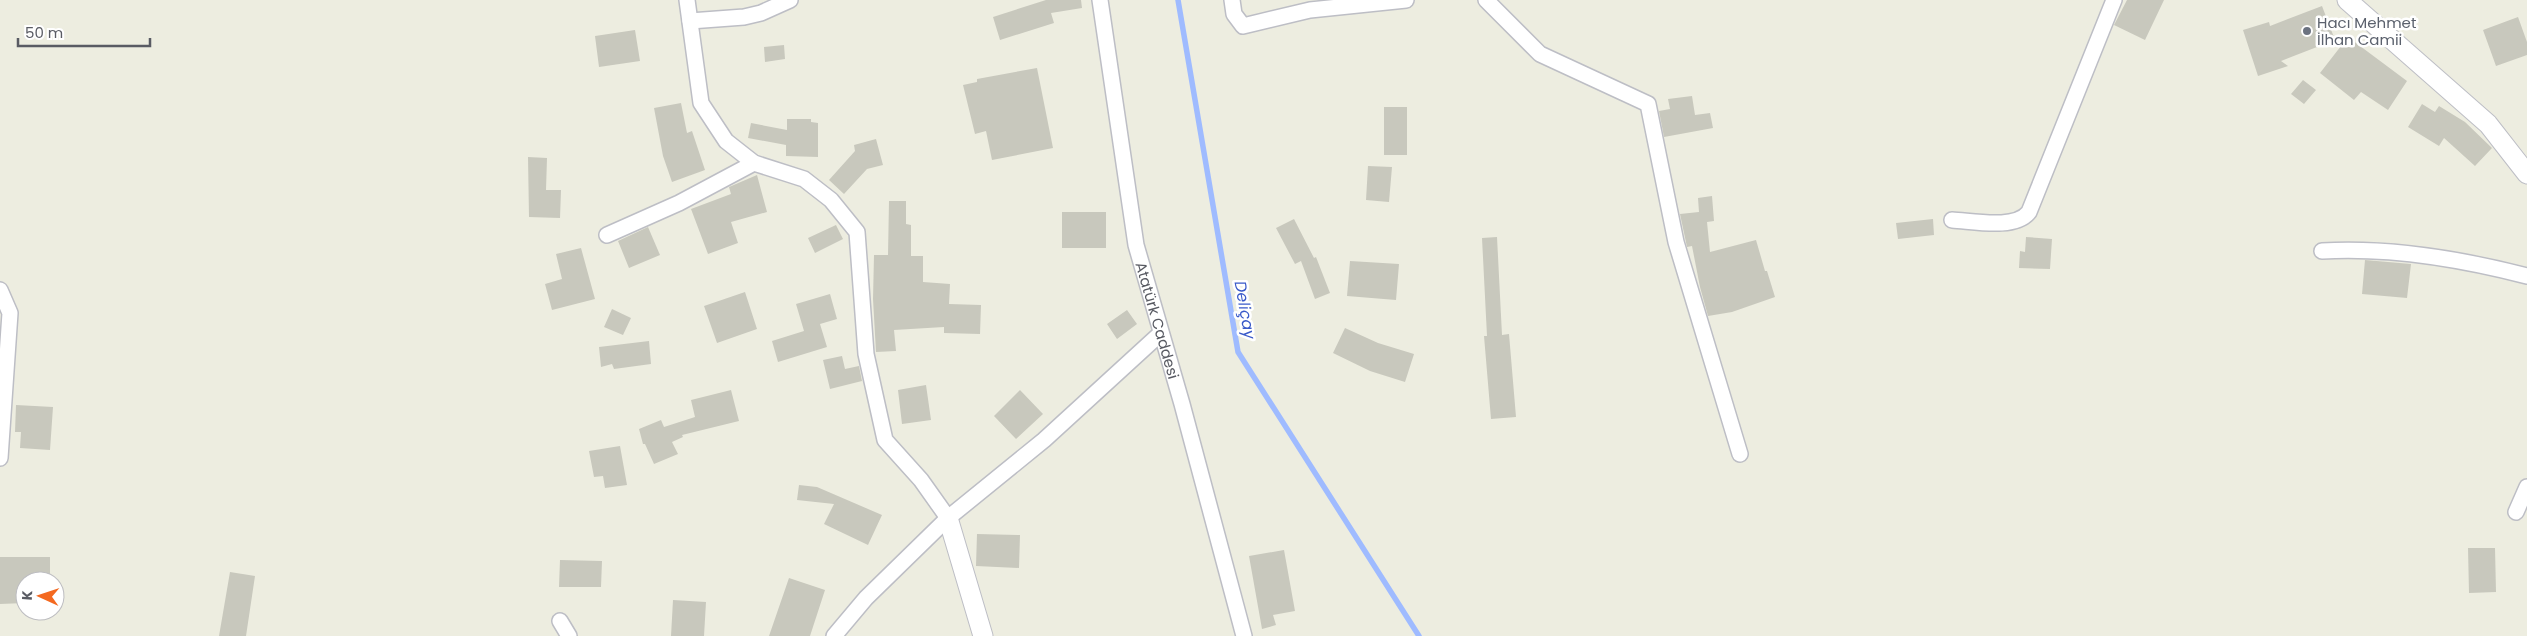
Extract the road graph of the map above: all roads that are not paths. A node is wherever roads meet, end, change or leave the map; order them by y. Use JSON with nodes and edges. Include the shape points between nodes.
{"nodes":[{"id":1,"x":687,"y":0,"type":"edge"},
{"id":2,"x":790,"y":0,"type":"edge"},
{"id":3,"x":1100,"y":0,"type":"edge"},
{"id":4,"x":1232,"y":0,"type":"edge"},
{"id":5,"x":1406,"y":0,"type":"edge"},
{"id":6,"x":1486,"y":0,"type":"edge"},
{"id":7,"x":2114,"y":0,"type":"edge"},
{"id":8,"x":2347,"y":0,"type":"edge"},
{"id":9,"x":690,"y":21,"type":"junction"},
{"id":10,"x":754,"y":163,"type":"junction"},
{"id":11,"x":2527,"y":174,"type":"edge"},
{"id":12,"x":1952,"y":220,"type":"dead end"},
{"id":13,"x":607,"y":235,"type":"dead end"},
{"id":14,"x":2322,"y":251,"type":"dead end"},
{"id":15,"x":2527,"y":276,"type":"edge"},
{"id":16,"x":0,"y":290,"type":"edge"},
{"id":17,"x":1161,"y":333,"type":"junction"},
{"id":18,"x":1740,"y":454,"type":"dead end"},
{"id":19,"x":0,"y":458,"type":"edge"},
{"id":20,"x":2527,"y":487,"type":"edge"},
{"id":21,"x":2516,"y":512,"type":"dead end"},
{"id":22,"x":948,"y":518,"type":"junction"},
{"id":23,"x":560,"y":621,"type":"dead end"},
{"id":24,"x":569,"y":636,"type":"edge"},
{"id":25,"x":834,"y":636,"type":"edge"},
{"id":26,"x":983,"y":636,"type":"edge"},
{"id":27,"x":1244,"y":636,"type":"edge"}],
"edges":[{"from":1,"to":9,"type":"street"},
{"from":2,"to":9,"type":"street","via":[[744,17]]},
{"from":3,"to":17,"type":"street","name":"Atatürk Caddesi","via":[[1136,246]]},
{"from":4,"to":5,"type":"street","via":[[1234,14],[1243,26],[1310,10]]},
{"from":6,"to":18,"type":"street","via":[[1540,54],[1648,104],[1676,242]]},
{"from":7,"to":12,"type":"street","via":[[2029,212],[2023,219],[2012,223]]},
{"from":8,"to":11,"type":"street","via":[[2488,124]]},
{"from":9,"to":10,"type":"street","via":[[701,102],[726,141]]},
{"from":10,"to":13,"type":"street","via":[[679,203]]},
{"from":10,"to":22,"type":"street","via":[[804,179],[831,200],[857,232],[866,354],[885,440],[921,480]]},
{"from":14,"to":15,"type":"street","via":[[2354,249],[2472,262]]},
{"from":16,"to":19,"type":"street","via":[[10,313]]},
{"from":17,"to":22,"type":"street","via":[[1044,440]]},
{"from":17,"to":27,"type":"street","name":"Atatürk Caddesi"},
{"from":20,"to":21,"type":"street"},
{"from":22,"to":25,"type":"street","via":[[866,598]]},
{"from":22,"to":26,"type":"street"},
{"from":23,"to":24,"type":"street"}]}
